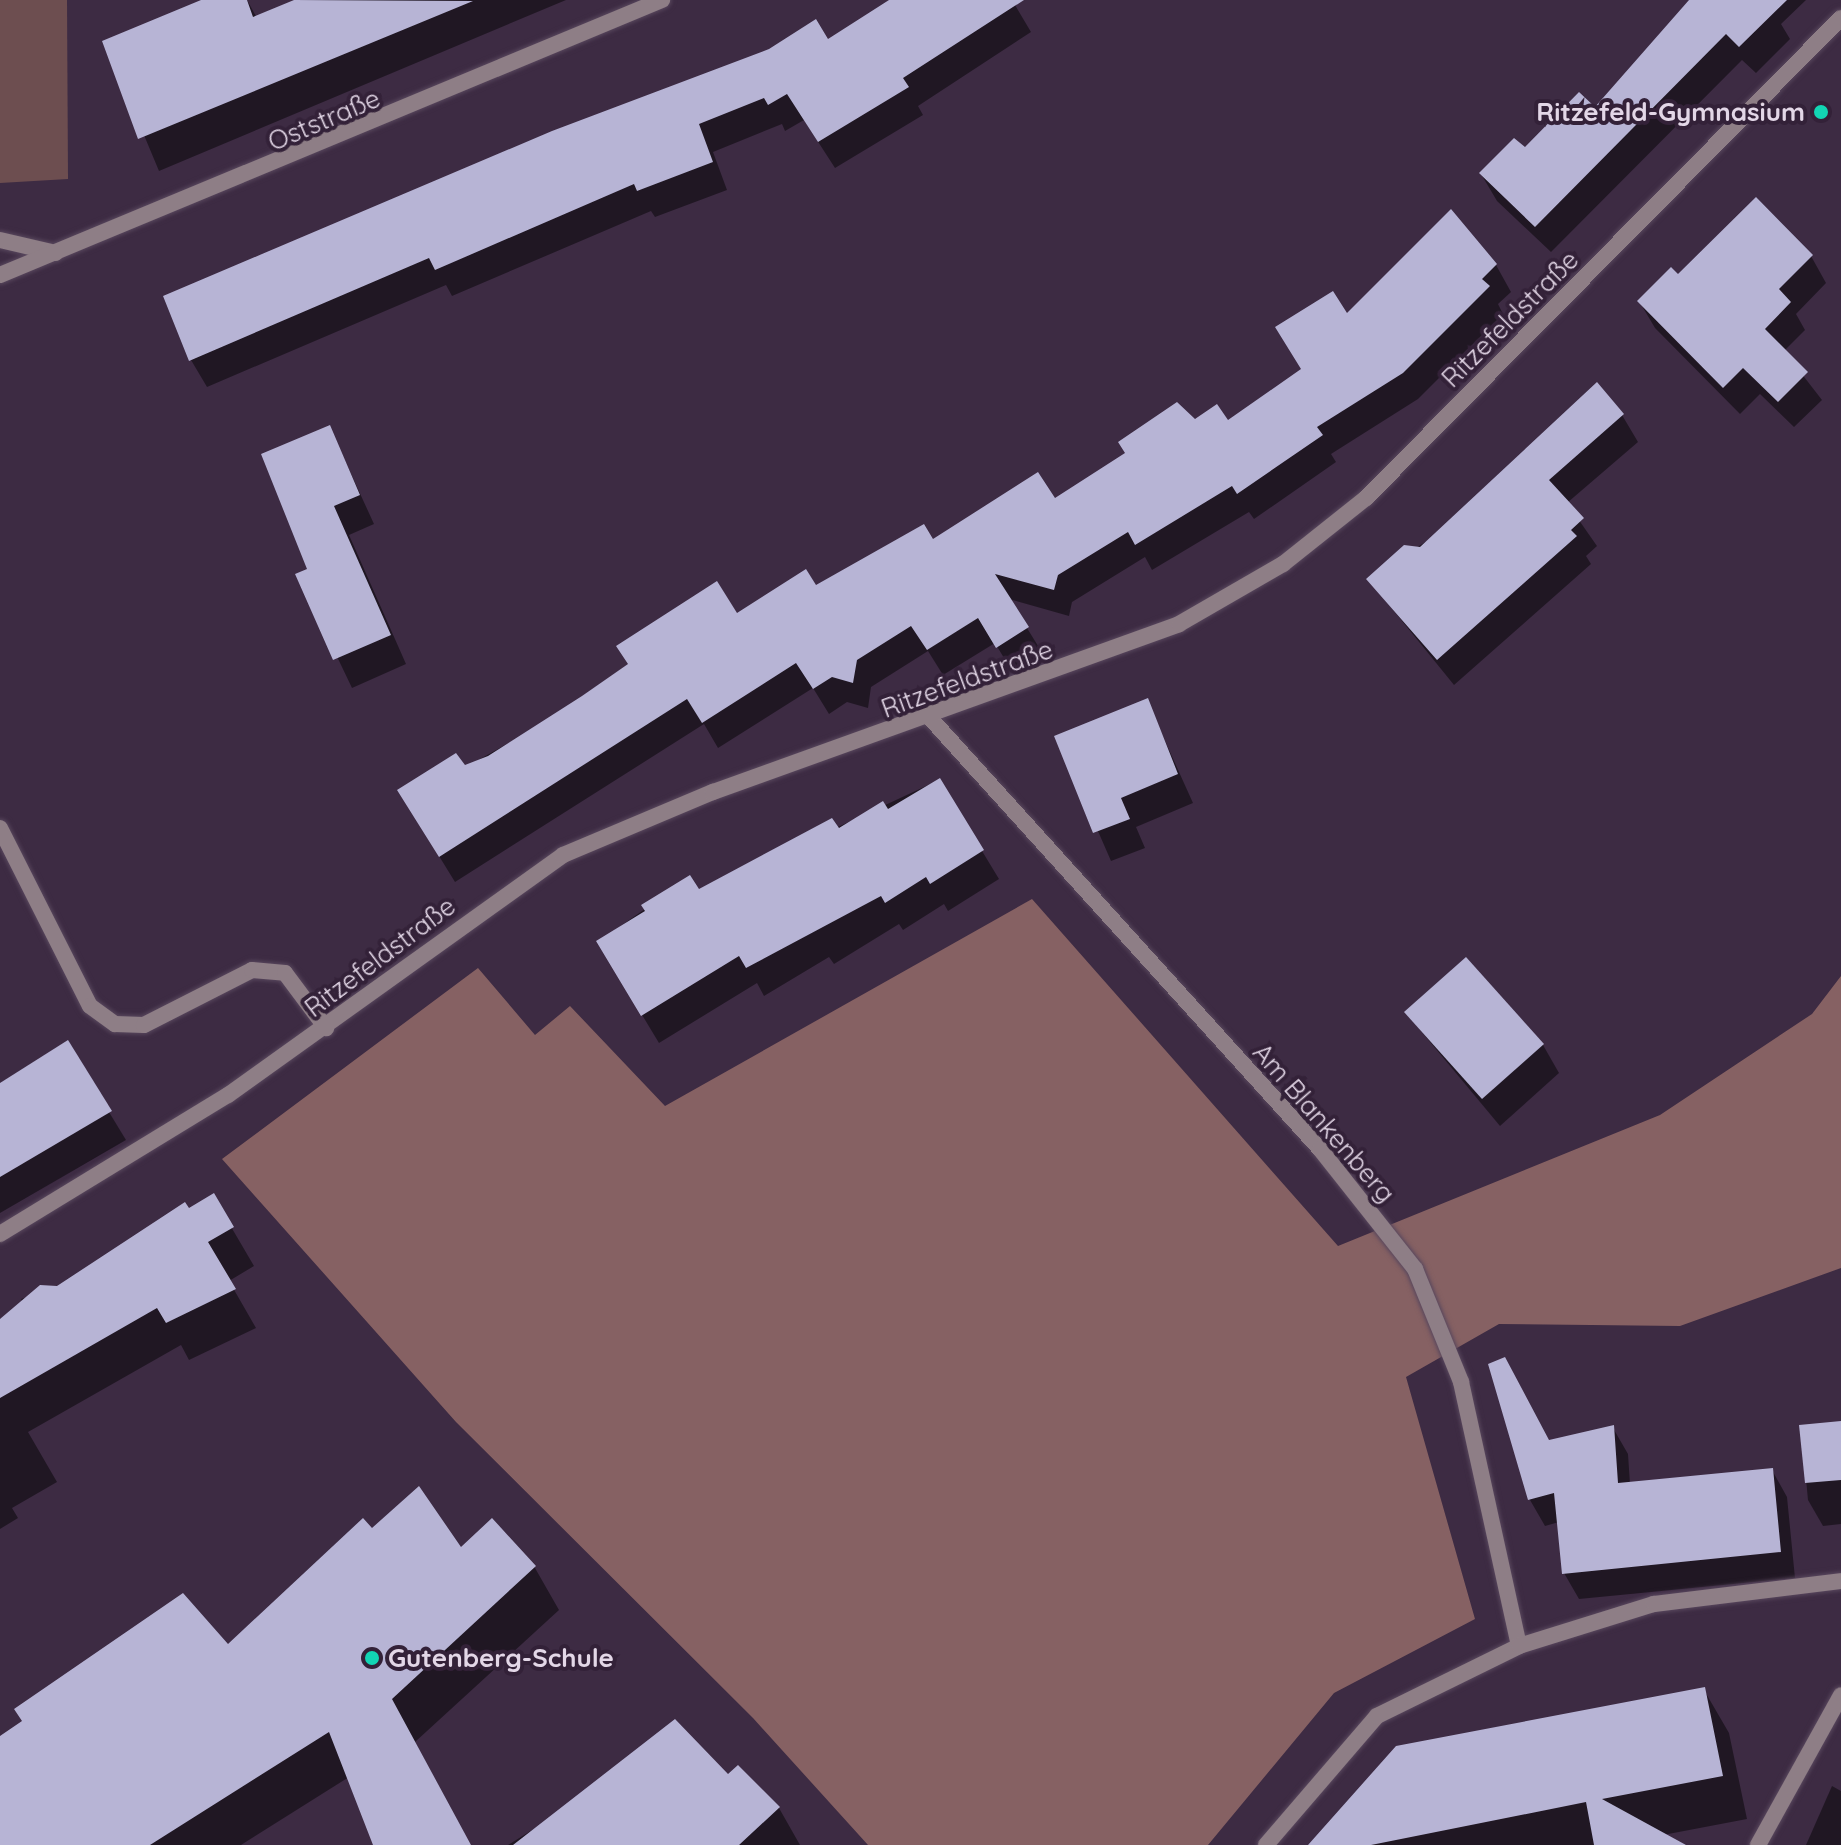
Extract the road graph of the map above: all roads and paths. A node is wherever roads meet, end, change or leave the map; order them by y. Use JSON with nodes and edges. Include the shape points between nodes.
{"nodes":[{"id":1,"x":662,"y":0,"type":"edge"},
{"id":2,"x":1841,"y":18,"type":"edge"},
{"id":3,"x":0,"y":240,"type":"edge"},
{"id":4,"x":56,"y":253,"type":"junction"},
{"id":5,"x":0,"y":275,"type":"edge"},
{"id":6,"x":931,"y":719,"type":"junction"},
{"id":7,"x":0,"y":828,"type":"edge"},
{"id":8,"x":326,"y":1028,"type":"junction"},
{"id":9,"x":0,"y":1234,"type":"edge"},
{"id":10,"x":1841,"y":1581,"type":"edge"},
{"id":11,"x":1519,"y":1646,"type":"junction"},
{"id":12,"x":1841,"y":1695,"type":"edge"},
{"id":13,"x":1266,"y":1845,"type":"edge"},
{"id":14,"x":1758,"y":1845,"type":"edge"}],
"edges":[{"from":1,"to":4,"type":"street","name":"Oststraße"},
{"from":2,"to":6,"type":"street","name":"Ritzefeldstraße","via":[[1366,498],[1283,564],[1179,624]]},
{"from":3,"to":4,"type":"street"},
{"from":4,"to":5,"type":"street","name":"Oststraße"},
{"from":6,"to":8,"type":"street","name":"Ritzefeldstraße","via":[[713,792],[563,855]]},
{"from":6,"to":11,"type":"street","name":"Am Blankenberg","via":[[1320,1149],[1415,1269],[1461,1382]]},
{"from":7,"to":8,"type":"street","via":[[90,1006],[115,1024],[144,1025],[252,970],[285,973]]},
{"from":8,"to":9,"type":"street","name":"Ritzefeldstraße"},
{"from":10,"to":11,"type":"street","via":[[1654,1604]]},
{"from":11,"to":13,"type":"street","via":[[1377,1716]]},
{"from":12,"to":14,"type":"street"}]}
